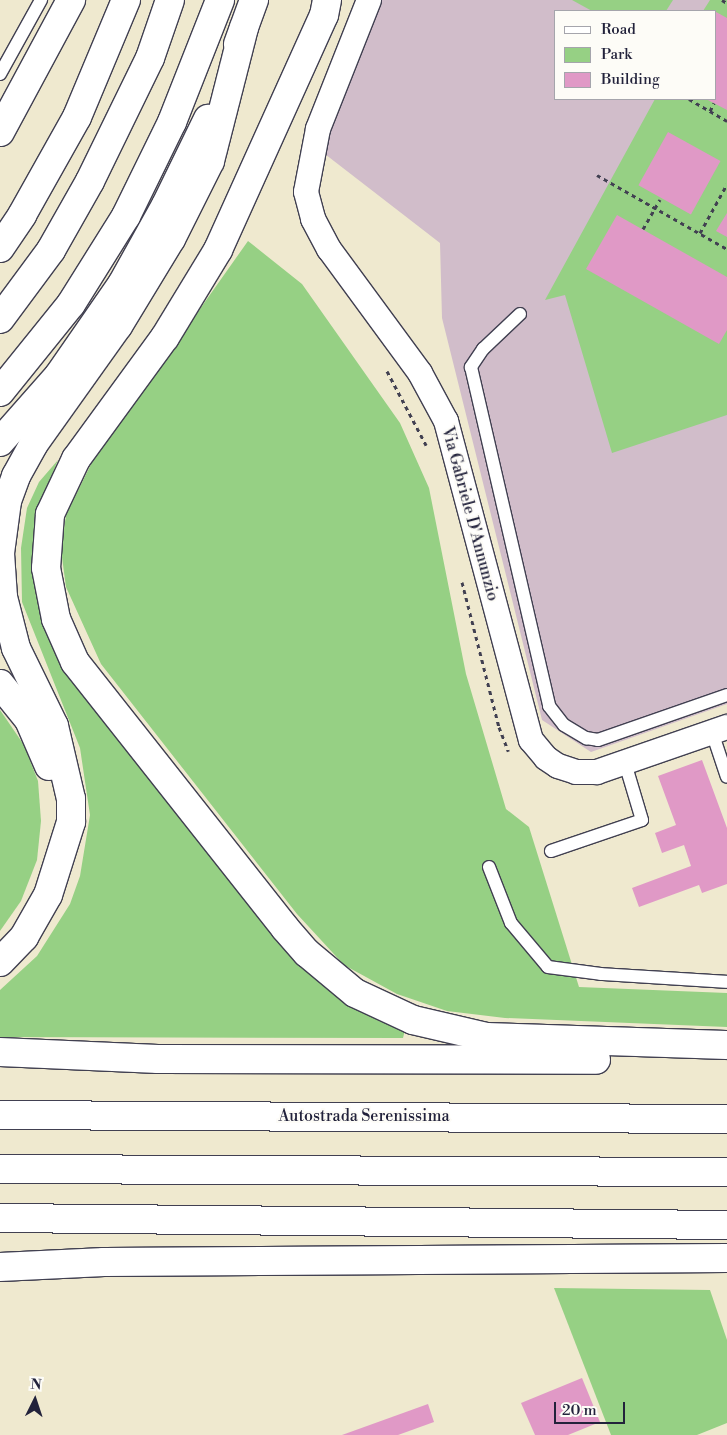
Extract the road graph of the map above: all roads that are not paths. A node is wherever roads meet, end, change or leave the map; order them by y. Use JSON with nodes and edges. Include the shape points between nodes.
{"nodes":[{"id":1,"x":41,"y":0,"type":"edge"},
{"id":2,"x":70,"y":0,"type":"edge"},
{"id":3,"x":126,"y":0,"type":"edge"},
{"id":4,"x":170,"y":0,"type":"edge"},
{"id":5,"x":220,"y":0,"type":"edge"},
{"id":6,"x":254,"y":0,"type":"edge"},
{"id":7,"x":327,"y":0,"type":"edge"},
{"id":8,"x":369,"y":0,"type":"edge"},
{"id":9,"x":244,"y":28,"type":"junction"},
{"id":10,"x":0,"y":74,"type":"edge"},
{"id":11,"x":0,"y":132,"type":"edge"},
{"id":12,"x":0,"y":248,"type":"edge"},
{"id":13,"x":520,"y":314,"type":"dead end"},
{"id":14,"x":0,"y":318,"type":"edge"},
{"id":15,"x":0,"y":392,"type":"edge"},
{"id":16,"x":0,"y":442,"type":"edge"},
{"id":17,"x":0,"y":684,"type":"edge"},
{"id":18,"x":727,"y":695,"type":"edge"},
{"id":19,"x":719,"y":729,"type":"edge"},
{"id":20,"x":625,"y":763,"type":"junction"},
{"id":21,"x":727,"y":777,"type":"edge"},
{"id":22,"x":551,"y":851,"type":"dead end"},
{"id":23,"x":489,"y":867,"type":"dead end"},
{"id":24,"x":58,"y":872,"type":"junction"},
{"id":25,"x":0,"y":962,"type":"edge"},
{"id":26,"x":727,"y":982,"type":"edge"},
{"id":27,"x":727,"y":1045,"type":"edge"},
{"id":28,"x":0,"y":1052,"type":"edge"},
{"id":29,"x":158,"y":1058,"type":"junction"},
{"id":30,"x":727,"y":1060,"type":"edge"},
{"id":31,"x":0,"y":1064,"type":"edge"},
{"id":32,"x":0,"y":1114,"type":"edge"},
{"id":33,"x":727,"y":1119,"type":"edge"},
{"id":34,"x":0,"y":1169,"type":"edge"},
{"id":35,"x":727,"y":1172,"type":"edge"},
{"id":36,"x":0,"y":1218,"type":"edge"},
{"id":37,"x":338,"y":1224,"type":"junction"},
{"id":38,"x":727,"y":1225,"type":"edge"},
{"id":39,"x":0,"y":1234,"type":"edge"},
{"id":40,"x":727,"y":1258,"type":"edge"},
{"id":41,"x":0,"y":1267,"type":"edge"}],
"edges":[{"from":1,"to":10,"type":"lane"},
{"from":2,"to":11,"type":"main road"},
{"from":3,"to":12,"type":"main road","via":[[77,117]]},
{"from":4,"to":14,"type":"main road","via":[[150,58],[90,181],[51,250]]},
{"from":5,"to":15,"type":"main road","via":[[172,122],[126,216],[71,304]]},
{"from":6,"to":9,"type":"main road"},
{"from":7,"to":27,"type":"main road","via":[[324,15],[218,250],[165,337],[76,459],[50,514],[46,568],[56,619],[76,662],[286,928],[307,953],[354,993],[413,1020],[486,1037]]},
{"from":8,"to":20,"type":"street","name":"Via Gabriele D'Annunzio","via":[[318,128],[306,192],[313,219],[329,249],[420,373],[446,421],[531,740],[546,758],[566,770],[597,772]]},
{"from":9,"to":16,"type":"main road","via":[[197,142],[122,284],[59,375]]},
{"from":9,"to":24,"type":"main road","via":[[210,161],[175,231],[118,326],[46,424],[16,476],[2,530],[1,576],[9,624],[56,735],[71,799],[71,822]]},
{"from":13,"to":18,"type":"lane","via":[[483,349],[471,367],[549,706],[569,729],[598,740]]},
{"from":17,"to":24,"type":"main road","via":[[29,720],[54,781],[59,828]]},
{"from":19,"to":20,"type":"street","name":"Via Gabriele D'Annunzio"},
{"from":19,"to":21,"type":"lane"},
{"from":20,"to":22,"type":"lane","via":[[642,820]]},
{"from":23,"to":26,"type":"lane","via":[[511,923],[548,967],[601,974]]},
{"from":24,"to":25,"type":"main road","via":[[34,922]]},
{"from":28,"to":29,"type":"main road"},
{"from":29,"to":30,"type":"main road"},
{"from":29,"to":31,"type":"main road"},
{"from":32,"to":33,"type":"main road","name":"Autostrada Serenissima"},
{"from":34,"to":35,"type":"main road"},
{"from":36,"to":37,"type":"main road"},
{"from":37,"to":38,"type":"main road"},
{"from":37,"to":39,"type":"main road"},
{"from":40,"to":41,"type":"main road","via":[[55,1263]]}]}
